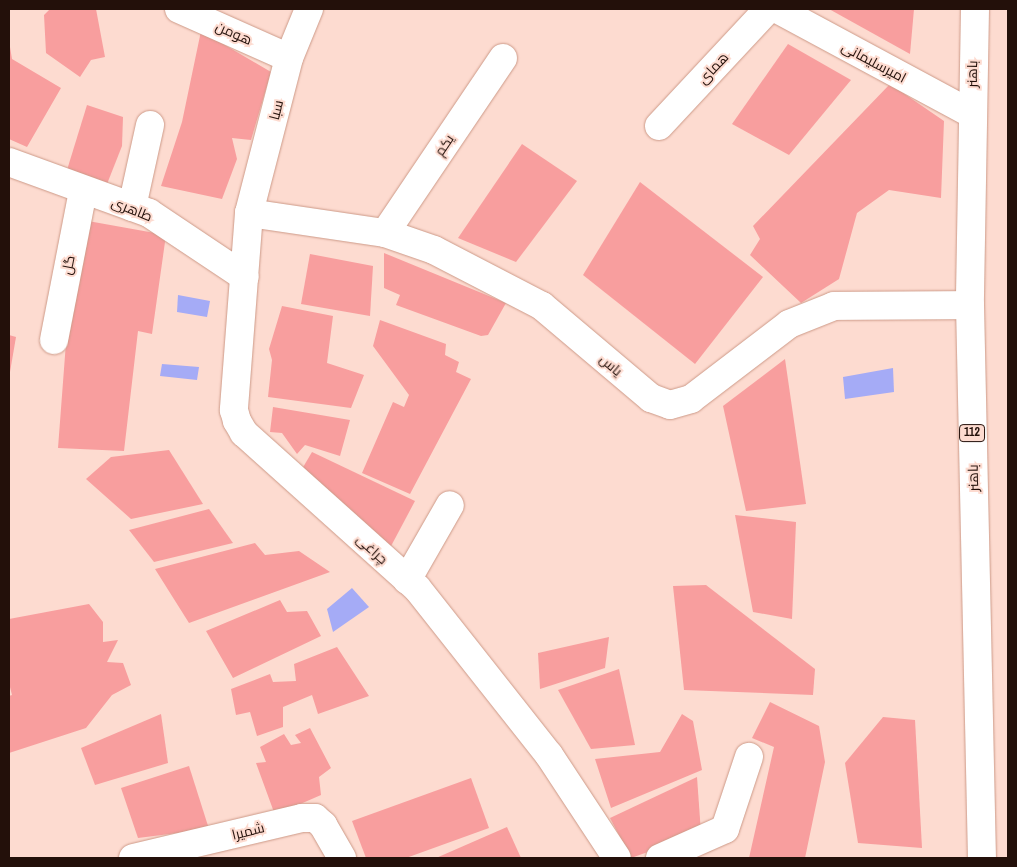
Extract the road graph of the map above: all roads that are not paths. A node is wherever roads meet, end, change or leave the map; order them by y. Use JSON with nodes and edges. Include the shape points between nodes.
{"nodes":[{"id":1,"x":179,"y":9,"type":"edge"},
{"id":2,"x":309,"y":9,"type":"edge"},
{"id":3,"x":768,"y":9,"type":"edge"},
{"id":4,"x":777,"y":9,"type":"edge"},
{"id":5,"x":974,"y":9,"type":"edge"},
{"id":6,"x":289,"y":58,"type":"junction"},
{"id":7,"x":503,"y":58,"type":"dead end"},
{"id":8,"x":972,"y":114,"type":"junction"},
{"id":9,"x":150,"y":125,"type":"dead end"},
{"id":10,"x":659,"y":126,"type":"dead end"},
{"id":11,"x":9,"y":162,"type":"edge"},
{"id":12,"x":83,"y":191,"type":"junction"},
{"id":13,"x":132,"y":207,"type":"junction"},
{"id":14,"x":249,"y":213,"type":"junction"},
{"id":15,"x":385,"y":233,"type":"junction"},
{"id":16,"x":245,"y":277,"type":"junction"},
{"id":17,"x":970,"y":304,"type":"junction"},
{"id":18,"x":54,"y":340,"type":"dead end"},
{"id":19,"x":450,"y":505,"type":"dead end"},
{"id":20,"x":407,"y":580,"type":"junction"},
{"id":21,"x":749,"y":757,"type":"dead end"},
{"id":22,"x":133,"y":858,"type":"edge"},
{"id":23,"x":342,"y":858,"type":"edge"},
{"id":24,"x":616,"y":858,"type":"edge"},
{"id":25,"x":660,"y":858,"type":"edge"},
{"id":26,"x":982,"y":858,"type":"edge"}],
"edges":[{"from":1,"to":6,"type":"street","name":"هومن"},
{"from":2,"to":6,"type":"street","name":"سبا"},
{"from":3,"to":10,"type":"street","name":"همای"},
{"from":4,"to":8,"type":"street","name":"امیرسلیمانی"},
{"from":5,"to":8,"type":"street","name":"باهنر","number":"112"},
{"from":6,"to":14,"type":"street","name":"سبا"},
{"from":7,"to":15,"type":"street","name":"یکم"},
{"from":8,"to":17,"type":"street","name":"باهنر","number":"112"},
{"from":9,"to":13,"type":"street"},
{"from":11,"to":12,"type":"street","name":"طاهری"},
{"from":12,"to":13,"type":"street","name":"طاهری"},
{"from":12,"to":18,"type":"street","name":"گل"},
{"from":13,"to":16,"type":"street","name":"طاهری","via":[[149,213]]},
{"from":14,"to":15,"type":"street","name":"یاس"},
{"from":14,"to":16,"type":"street","name":"چراغی"},
{"from":15,"to":17,"type":"street","name":"یاس","via":[[434,250],[542,306],[650,398],[670,405],[691,399],[790,324],[834,306]]},
{"from":16,"to":20,"type":"street","name":"چراغی","via":[[234,410],[237,421],[244,433]]},
{"from":17,"to":26,"type":"street","name":"باهنر","number":"112"},
{"from":19,"to":20,"type":"street"},
{"from":20,"to":24,"type":"street","name":"چراغی","via":[[534,735]]},
{"from":21,"to":25,"type":"street","via":[[725,829]]},
{"from":22,"to":23,"type":"street","name":"شمیرا","via":[[302,818],[314,818],[323,825]]}]}
